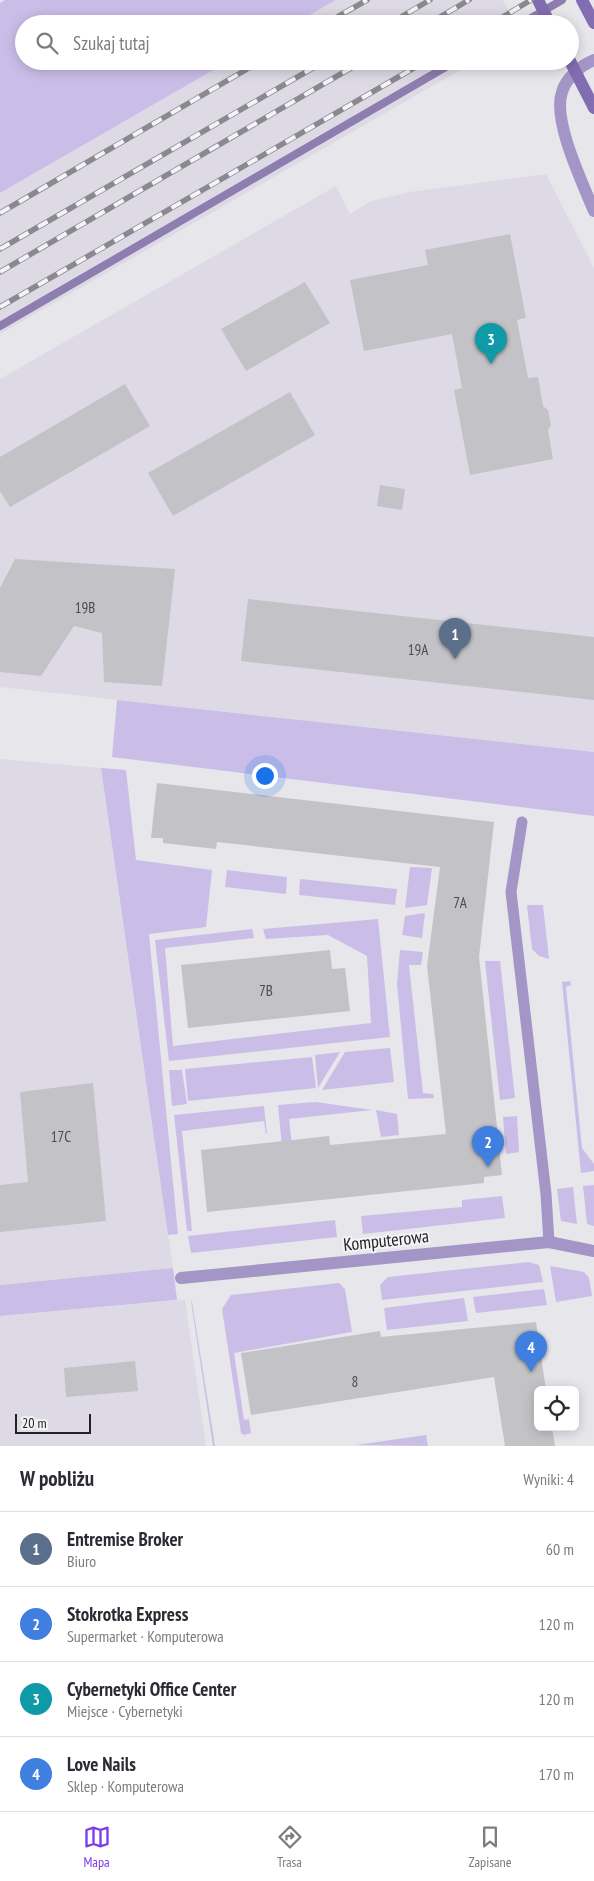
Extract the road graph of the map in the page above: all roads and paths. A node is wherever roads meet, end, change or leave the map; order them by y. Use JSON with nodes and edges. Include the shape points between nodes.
{"nodes":[{"id":1,"x":538,"y":0,"type":"edge"},
{"id":2,"x":582,"y":0,"type":"edge"},
{"id":3,"x":546,"y":15,"type":"edge"},
{"id":4,"x":594,"y":23,"type":"edge"},
{"id":5,"x":594,"y":60,"type":"edge"},
{"id":6,"x":575,"y":70,"type":"edge"},
{"id":7,"x":594,"y":108,"type":"edge"},
{"id":8,"x":594,"y":211,"type":"edge"},
{"id":9,"x":522,"y":822,"type":"dead end"},
{"id":10,"x":549,"y":1242,"type":"junction"},
{"id":11,"x":594,"y":1251,"type":"edge"},
{"id":12,"x":181,"y":1278,"type":"dead end"}],
"edges":[{"from":1,"to":3,"type":"street"},
{"from":2,"to":4,"type":"street"},
{"from":5,"to":8,"type":"street","via":[[568,81],[560,99],[567,143]]},
{"from":6,"to":7,"type":"street","bridge":true},
{"from":9,"to":10,"type":"lane","via":[[511,892]]},
{"from":10,"to":11,"type":"street","name":"Komputerowa"},
{"from":10,"to":12,"type":"street","name":"Komputerowa"}]}
